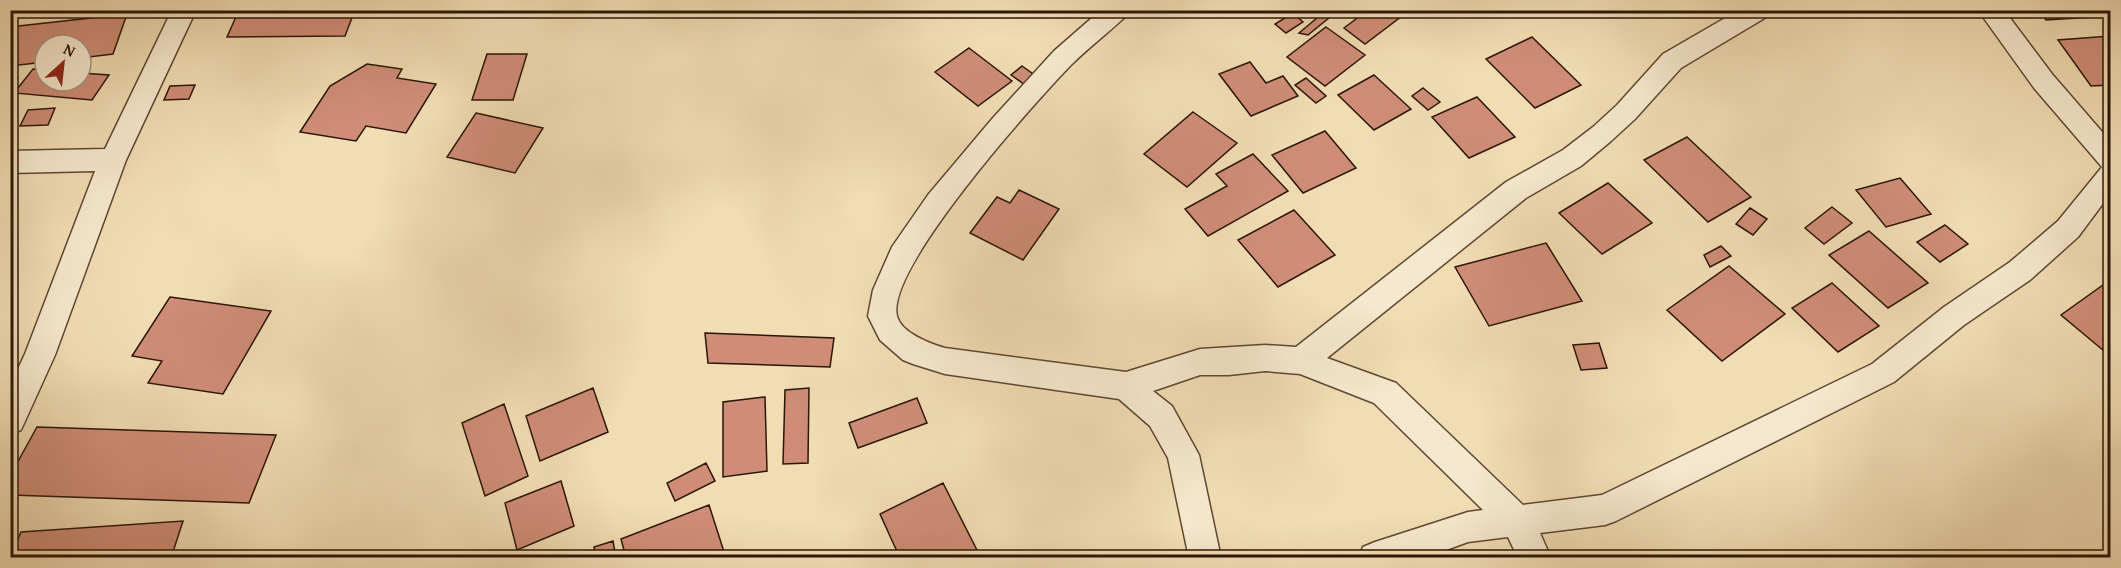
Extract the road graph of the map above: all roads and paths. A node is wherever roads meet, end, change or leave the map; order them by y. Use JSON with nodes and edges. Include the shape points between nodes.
{"nodes":[{"id":1,"x":184,"y":10,"type":"edge"},
{"id":2,"x":1117,"y":10,"type":"edge"},
{"id":3,"x":1759,"y":10,"type":"edge"},
{"id":4,"x":1990,"y":10,"type":"edge"},
{"id":5,"x":2110,"y":159,"type":"edge"},
{"id":6,"x":113,"y":160,"type":"junction"},
{"id":7,"x":10,"y":162,"type":"edge"},
{"id":8,"x":2110,"y":175,"type":"edge"},
{"id":9,"x":1301,"y":361,"type":"junction"},
{"id":10,"x":1126,"y":386,"type":"junction"},
{"id":11,"x":10,"y":420,"type":"edge"},
{"id":12,"x":1517,"y":521,"type":"junction"},
{"id":13,"x":1205,"y":558,"type":"edge"},
{"id":14,"x":1375,"y":558,"type":"edge"},
{"id":15,"x":1535,"y":558,"type":"edge"}],
"edges":[{"from":1,"to":6,"type":"street"},
{"from":2,"to":10,"type":"street","via":[[1063,58],[938,203],[902,255],[882,316],[890,331],[913,351],[945,361]]},
{"from":3,"to":9,"type":"street","via":[[1672,61],[1602,134],[1572,158],[1516,190]]},
{"from":4,"to":5,"type":"street","via":[[2043,81]]},
{"from":6,"to":7,"type":"street"},
{"from":6,"to":11,"type":"street","via":[[40,355]]},
{"from":8,"to":12,"type":"street","via":[[2068,229],[2020,271],[1954,316],[1883,373],[1605,510]]},
{"from":9,"to":10,"type":"street","via":[[1265,358],[1200,362]]},
{"from":9,"to":12,"type":"street","via":[[1385,393]]},
{"from":10,"to":13,"type":"street","via":[[1161,416],[1184,455]]},
{"from":12,"to":14,"type":"street","via":[[1468,527]]},
{"from":12,"to":15,"type":"street"}]}
